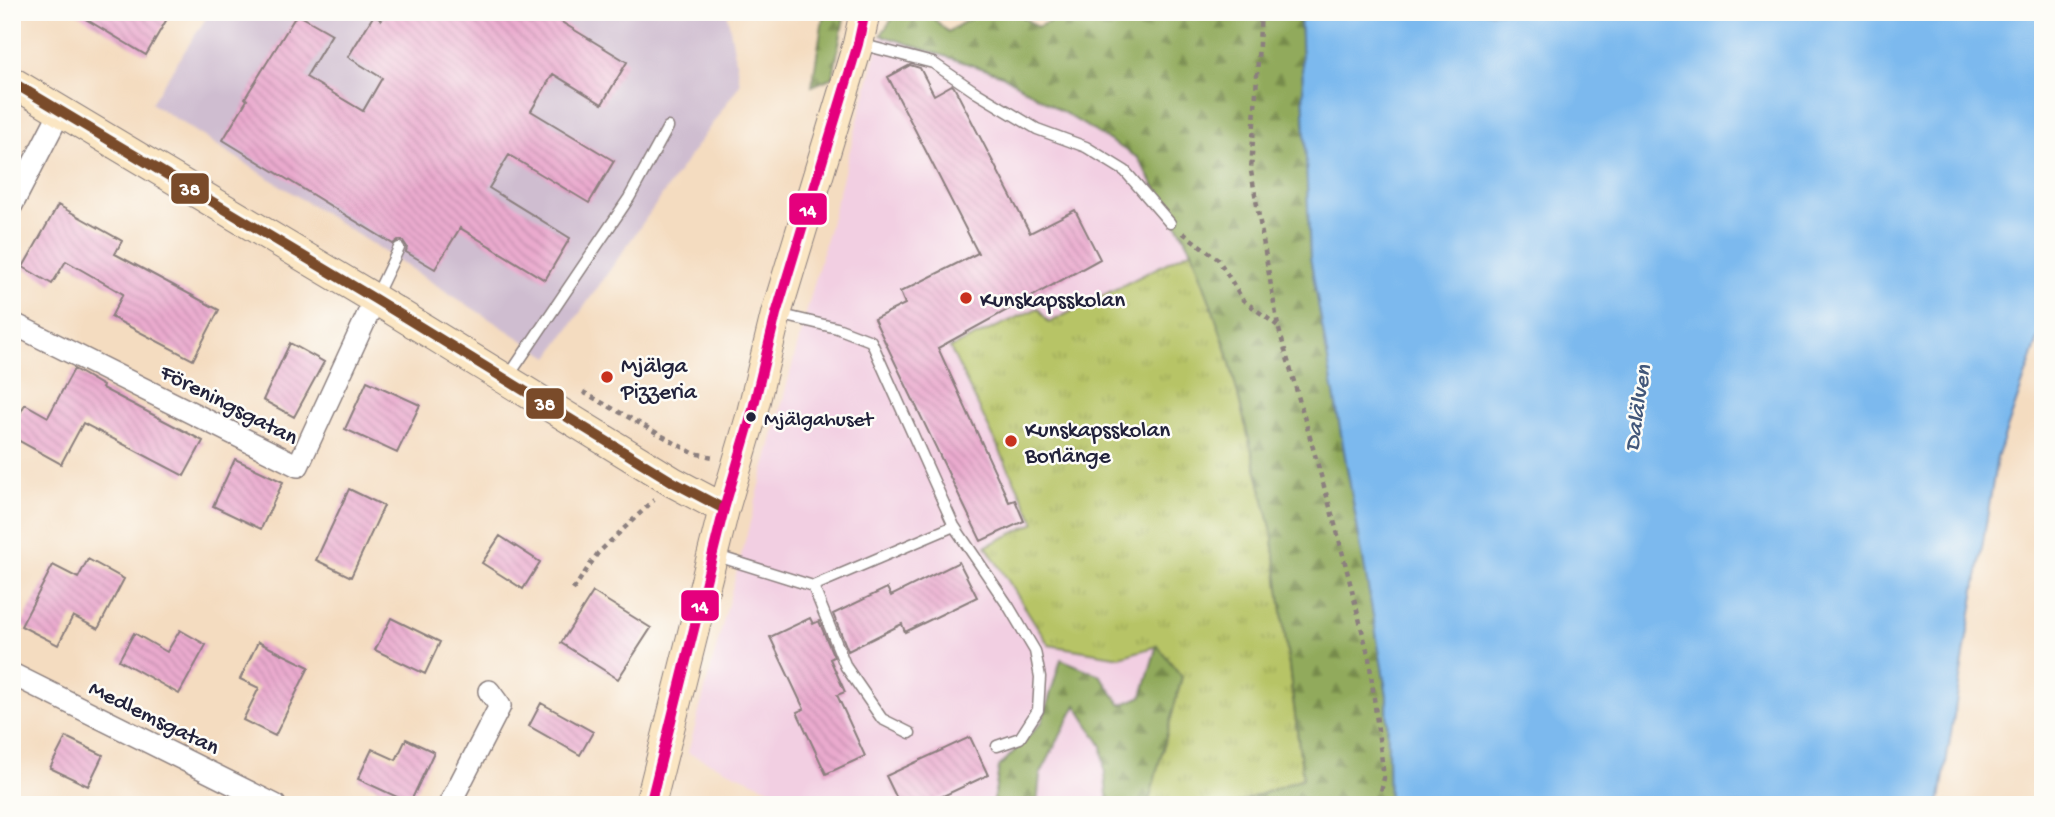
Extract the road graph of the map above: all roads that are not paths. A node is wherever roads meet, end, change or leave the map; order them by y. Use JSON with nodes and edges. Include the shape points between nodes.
{"nodes":[{"id":1,"x":865,"y":12,"type":"edge"},
{"id":2,"x":858,"y":44,"type":"junction"},
{"id":3,"x":12,"y":82,"type":"edge"},
{"id":4,"x":61,"y":110,"type":"junction"},
{"id":5,"x":668,"y":127,"type":"dead end"},
{"id":6,"x":12,"y":205,"type":"edge"},
{"id":7,"x":1170,"y":223,"type":"road end"},
{"id":8,"x":399,"y":248,"type":"dead end"},
{"id":9,"x":375,"y":299,"type":"junction"},
{"id":10,"x":776,"y":314,"type":"junction"},
{"id":11,"x":12,"y":323,"type":"edge"},
{"id":12,"x":507,"y":379,"type":"junction"},
{"id":13,"x":724,"y":509,"type":"junction"},
{"id":14,"x":954,"y":526,"type":"junction"},
{"id":15,"x":714,"y":555,"type":"junction"},
{"id":16,"x":813,"y":586,"type":"junction"},
{"id":17,"x":12,"y":674,"type":"edge"},
{"id":18,"x":489,"y":691,"type":"dead end"},
{"id":19,"x":910,"y":733,"type":"dead end"},
{"id":20,"x":997,"y":747,"type":"dead end"},
{"id":21,"x":275,"y":805,"type":"edge"},
{"id":22,"x":449,"y":805,"type":"edge"},
{"id":23,"x":650,"y":805,"type":"edge"}],
"edges":[{"from":1,"to":2,"type":"street"},
{"from":2,"to":7,"type":"lane","via":[[933,63],[1037,129],[1086,147],[1125,171]]},
{"from":2,"to":10,"type":"street"},
{"from":3,"to":4,"type":"street"},
{"from":4,"to":6,"type":"street"},
{"from":4,"to":9,"type":"street"},
{"from":5,"to":12,"type":"lane","via":[[629,198]]},
{"from":8,"to":9,"type":"lane"},
{"from":9,"to":11,"type":"street","name":"Föreningsgatan","via":[[298,466]]},
{"from":9,"to":12,"type":"street"},
{"from":10,"to":13,"type":"street"},
{"from":10,"to":14,"type":"lane","via":[[871,341]]},
{"from":12,"to":13,"type":"street"},
{"from":13,"to":15,"type":"street"},
{"from":14,"to":16,"type":"lane"},
{"from":14,"to":20,"type":"lane","via":[[1035,651],[1040,677],[1038,710],[1020,738]]},
{"from":15,"to":16,"type":"lane"},
{"from":15,"to":23,"type":"street"},
{"from":16,"to":19,"type":"lane","via":[[846,667],[882,719]]},
{"from":17,"to":21,"type":"street","name":"Medlemsgatan"},
{"from":18,"to":22,"type":"street","via":[[500,706]]}]}
